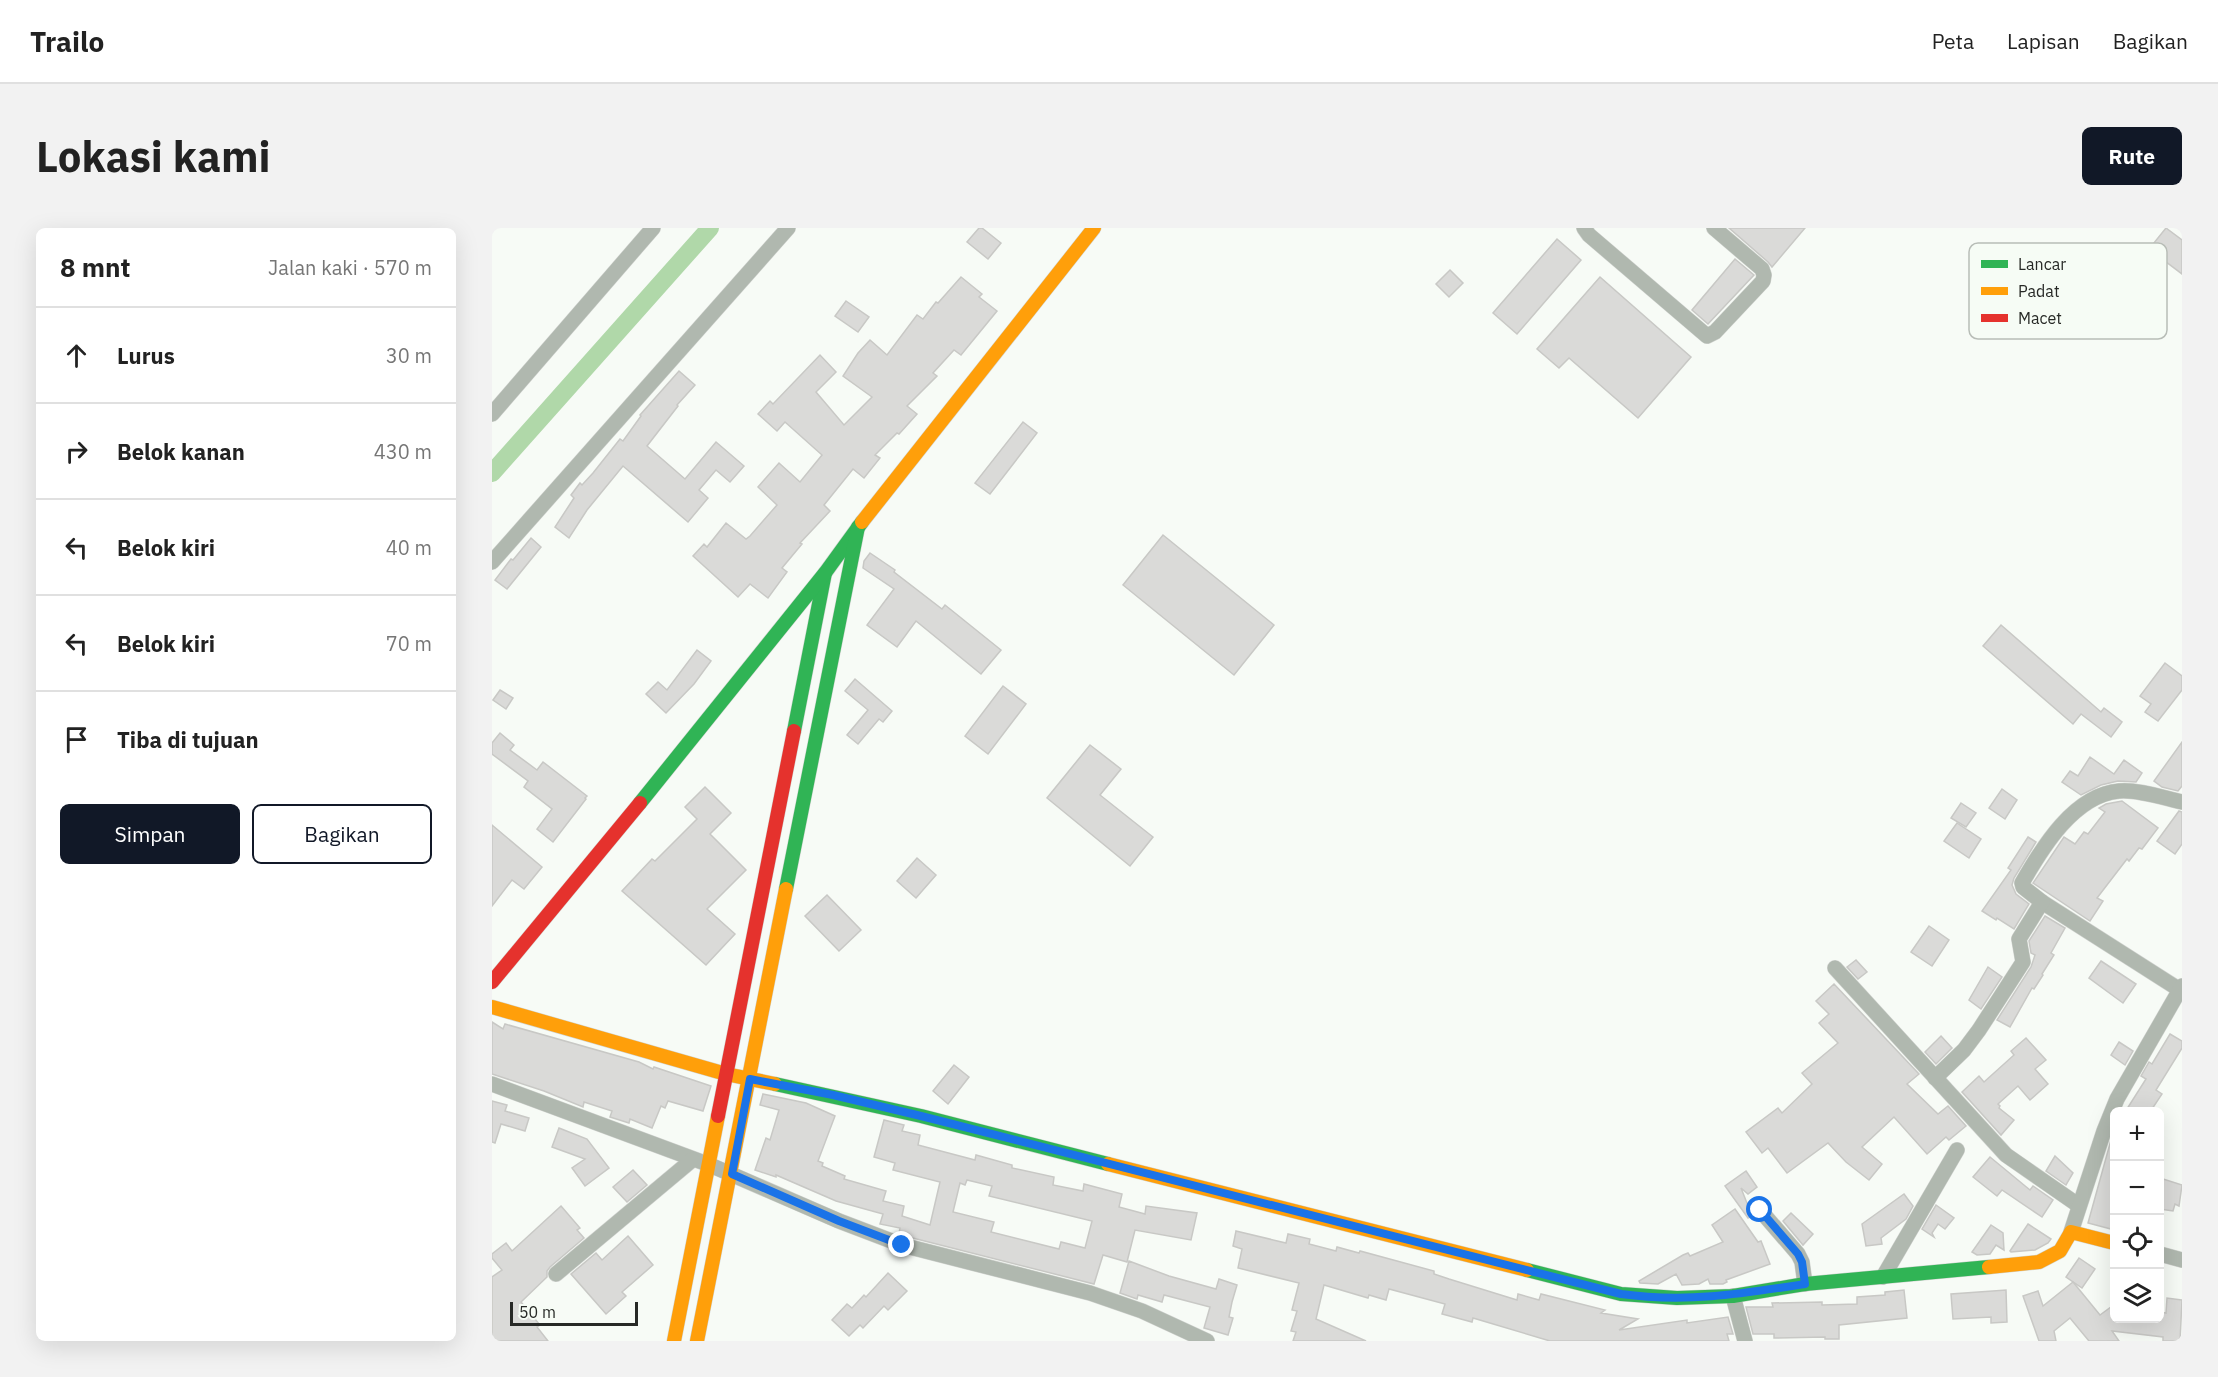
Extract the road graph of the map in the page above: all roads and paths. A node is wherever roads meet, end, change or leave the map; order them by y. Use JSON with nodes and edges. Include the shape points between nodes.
{"nodes":[{"id":1,"x":653,"y":228,"type":"edge"},
{"id":2,"x":788,"y":228,"type":"edge"},
{"id":3,"x":1094,"y":228,"type":"edge"},
{"id":4,"x":1584,"y":228,"type":"edge"},
{"id":5,"x":1714,"y":228,"type":"edge"},
{"id":6,"x":492,"y":414,"type":"edge"},
{"id":7,"x":858,"y":527,"type":"junction"},
{"id":8,"x":492,"y":562,"type":"edge"},
{"id":9,"x":825,"y":573,"type":"junction"},
{"id":10,"x":2182,"y":802,"type":"edge"},
{"id":11,"x":2042,"y":902,"type":"junction"},
{"id":12,"x":1835,"y":968,"type":"dead end"},
{"id":13,"x":492,"y":982,"type":"edge"},
{"id":14,"x":2181,"y":988,"type":"edge"},
{"id":15,"x":492,"y":1007,"type":"edge"},
{"id":16,"x":726,"y":1074,"type":"junction"},
{"id":17,"x":1935,"y":1078,"type":"junction"},
{"id":18,"x":750,"y":1079,"type":"junction"},
{"id":19,"x":492,"y":1084,"type":"edge"},
{"id":20,"x":1957,"y":1150,"type":"dead end"},
{"id":21,"x":692,"y":1160,"type":"junction"},
{"id":22,"x":710,"y":1165,"type":"junction"},
{"id":23,"x":732,"y":1174,"type":"junction"},
{"id":24,"x":2078,"y":1205,"type":"junction"},
{"id":25,"x":1760,"y":1210,"type":"dead end"},
{"id":26,"x":2071,"y":1232,"type":"junction"},
{"id":27,"x":2110,"y":1242,"type":"edge"},
{"id":28,"x":2164,"y":1255,"type":"edge"},
{"id":29,"x":2182,"y":1260,"type":"edge"},
{"id":30,"x":556,"y":1274,"type":"dead end"},
{"id":31,"x":1884,"y":1277,"type":"junction"},
{"id":32,"x":1805,"y":1284,"type":"junction"},
{"id":33,"x":1733,"y":1296,"type":"junction"},
{"id":34,"x":674,"y":1341,"type":"edge"},
{"id":35,"x":698,"y":1341,"type":"edge"},
{"id":36,"x":1207,"y":1341,"type":"edge"},
{"id":37,"x":1744,"y":1341,"type":"edge"}],
"edges":[{"from":1,"to":6,"type":"street"},
{"from":2,"to":8,"type":"street"},
{"from":3,"to":7,"type":"street"},
{"from":4,"to":5,"type":"street","via":[[1707,336],[1763,280],[1764,274]]},
{"from":7,"to":9,"type":"street"},
{"from":7,"to":18,"type":"street"},
{"from":9,"to":13,"type":"street"},
{"from":9,"to":16,"type":"street"},
{"from":10,"to":11,"type":"street","via":[[2117,791],[2077,810],[2061,825],[2022,883]]},
{"from":11,"to":14,"type":"street"},
{"from":11,"to":17,"type":"street","via":[[2019,939],[2023,962],[1964,1050]]},
{"from":12,"to":17,"type":"street"},
{"from":14,"to":24,"type":"street","via":[[2117,1099]]},
{"from":15,"to":16,"type":"street"},
{"from":16,"to":18,"type":"street"},
{"from":16,"to":22,"type":"street"},
{"from":17,"to":24,"type":"street","via":[[2006,1155]]},
{"from":18,"to":23,"type":"street"},
{"from":18,"to":33,"type":"street","via":[[921,1116],[1621,1294]]},
{"from":19,"to":21,"type":"street"},
{"from":20,"to":31,"type":"street"},
{"from":21,"to":22,"type":"street"},
{"from":21,"to":30,"type":"street"},
{"from":22,"to":23,"type":"street"},
{"from":22,"to":34,"type":"street"},
{"from":23,"to":35,"type":"street"},
{"from":23,"to":36,"type":"street","via":[[902,1245],[1090,1293],[1142,1311]]},
{"from":24,"to":26,"type":"street"},
{"from":25,"to":32,"type":"street","via":[[1798,1254]]},
{"from":26,"to":27,"type":"street"},
{"from":26,"to":31,"type":"street","via":[[2060,1251],[2039,1262]]},
{"from":28,"to":29,"type":"street"},
{"from":31,"to":32,"type":"street"},
{"from":32,"to":33,"type":"street"},
{"from":33,"to":37,"type":"street"}]}
